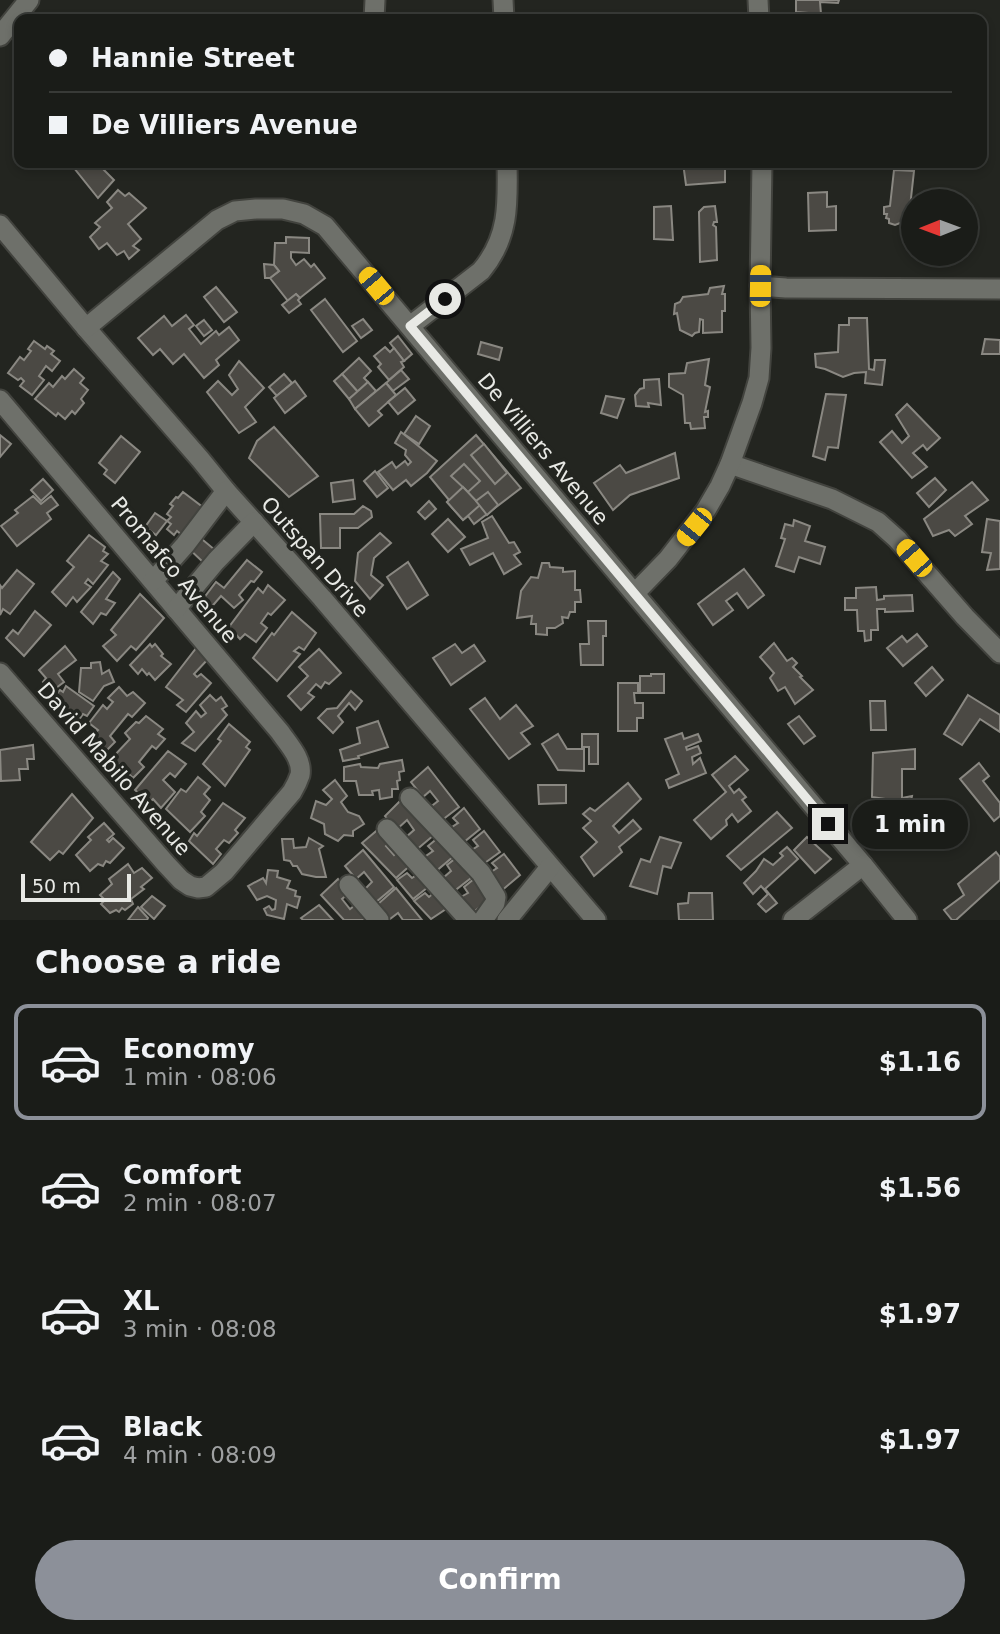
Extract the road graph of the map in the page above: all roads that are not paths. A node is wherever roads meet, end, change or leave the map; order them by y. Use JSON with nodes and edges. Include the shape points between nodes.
{"nodes":[{"id":1,"x":29,"y":0,"type":"edge"},
{"id":2,"x":18,"y":14,"type":"edge"},
{"id":3,"x":14,"y":19,"type":"edge"},
{"id":4,"x":0,"y":36,"type":"edge"},
{"id":5,"x":507,"y":168,"type":"edge"},
{"id":6,"x":762,"y":168,"type":"edge"},
{"id":7,"x":0,"y":225,"type":"edge"},
{"id":8,"x":760,"y":286,"type":"junction"},
{"id":9,"x":1000,"y":289,"type":"edge"},
{"id":10,"x":410,"y":326,"type":"junction"},
{"id":11,"x":86,"y":328,"type":"junction"},
{"id":12,"x":0,"y":400,"type":"edge"},
{"id":13,"x":730,"y":464,"type":"junction"},
{"id":14,"x":226,"y":491,"type":"junction"},
{"id":15,"x":254,"y":522,"type":"junction"},
{"id":16,"x":153,"y":581,"type":"junction"},
{"id":17,"x":635,"y":593,"type":"junction"},
{"id":18,"x":176,"y":609,"type":"junction"},
{"id":19,"x":1000,"y":653,"type":"edge"},
{"id":20,"x":0,"y":673,"type":"edge"},
{"id":21,"x":410,"y":798,"type":"dead end"},
{"id":22,"x":387,"y":829,"type":"dead end"},
{"id":23,"x":863,"y":865,"type":"junction"},
{"id":24,"x":550,"y":867,"type":"junction"},
{"id":25,"x":349,"y":886,"type":"dead end"},
{"id":26,"x":198,"y":888,"type":"joint"},
{"id":27,"x":379,"y":920,"type":"edge"},
{"id":28,"x":468,"y":920,"type":"edge"},
{"id":29,"x":483,"y":920,"type":"edge"},
{"id":30,"x":507,"y":920,"type":"edge"},
{"id":31,"x":596,"y":920,"type":"edge"},
{"id":32,"x":793,"y":920,"type":"edge"},
{"id":33,"x":907,"y":920,"type":"edge"}],
"edges":[{"from":1,"to":2,"type":"street"},
{"from":3,"to":4,"type":"street"},
{"from":5,"to":10,"type":"street","via":[[504,227],[490,260]]},
{"from":6,"to":8,"type":"street"},
{"from":7,"to":11,"type":"street","name":"Outspan Drive"},
{"from":8,"to":9,"type":"street"},
{"from":8,"to":13,"type":"street","via":[[759,378]]},
{"from":10,"to":11,"type":"street","name":"De Villiers Avenue","via":[[325,226],[304,214],[256,209],[235,211],[217,220]]},
{"from":10,"to":17,"type":"street","name":"De Villiers Avenue"},
{"from":11,"to":14,"type":"street","name":"Outspan Drive"},
{"from":12,"to":16,"type":"street","name":"Promafco Avenue"},
{"from":13,"to":17,"type":"street","via":[[694,527]]},
{"from":13,"to":19,"type":"street","via":[[832,499],[878,522]]},
{"from":14,"to":15,"type":"street","name":"Outspan Drive"},
{"from":14,"to":16,"type":"street"},
{"from":15,"to":18,"type":"street"},
{"from":15,"to":24,"type":"street","name":"Outspan Drive"},
{"from":16,"to":18,"type":"street","name":"Promafco Avenue"},
{"from":17,"to":23,"type":"street","name":"De Villiers Avenue"},
{"from":18,"to":26,"type":"street","name":"Promafco Avenue","via":[[280,732],[300,769],[292,792],[225,872]]},
{"from":20,"to":26,"type":"street","name":"David Mabilo Avenue","via":[[166,864],[181,880]]},
{"from":21,"to":29,"type":"street","via":[[481,873],[496,897]]},
{"from":22,"to":28,"type":"street"},
{"from":23,"to":32,"type":"street"},
{"from":23,"to":33,"type":"street","name":"De Villiers Avenue"},
{"from":24,"to":30,"type":"street"},
{"from":24,"to":31,"type":"street","name":"Outspan Drive"},
{"from":25,"to":27,"type":"street"}]}
